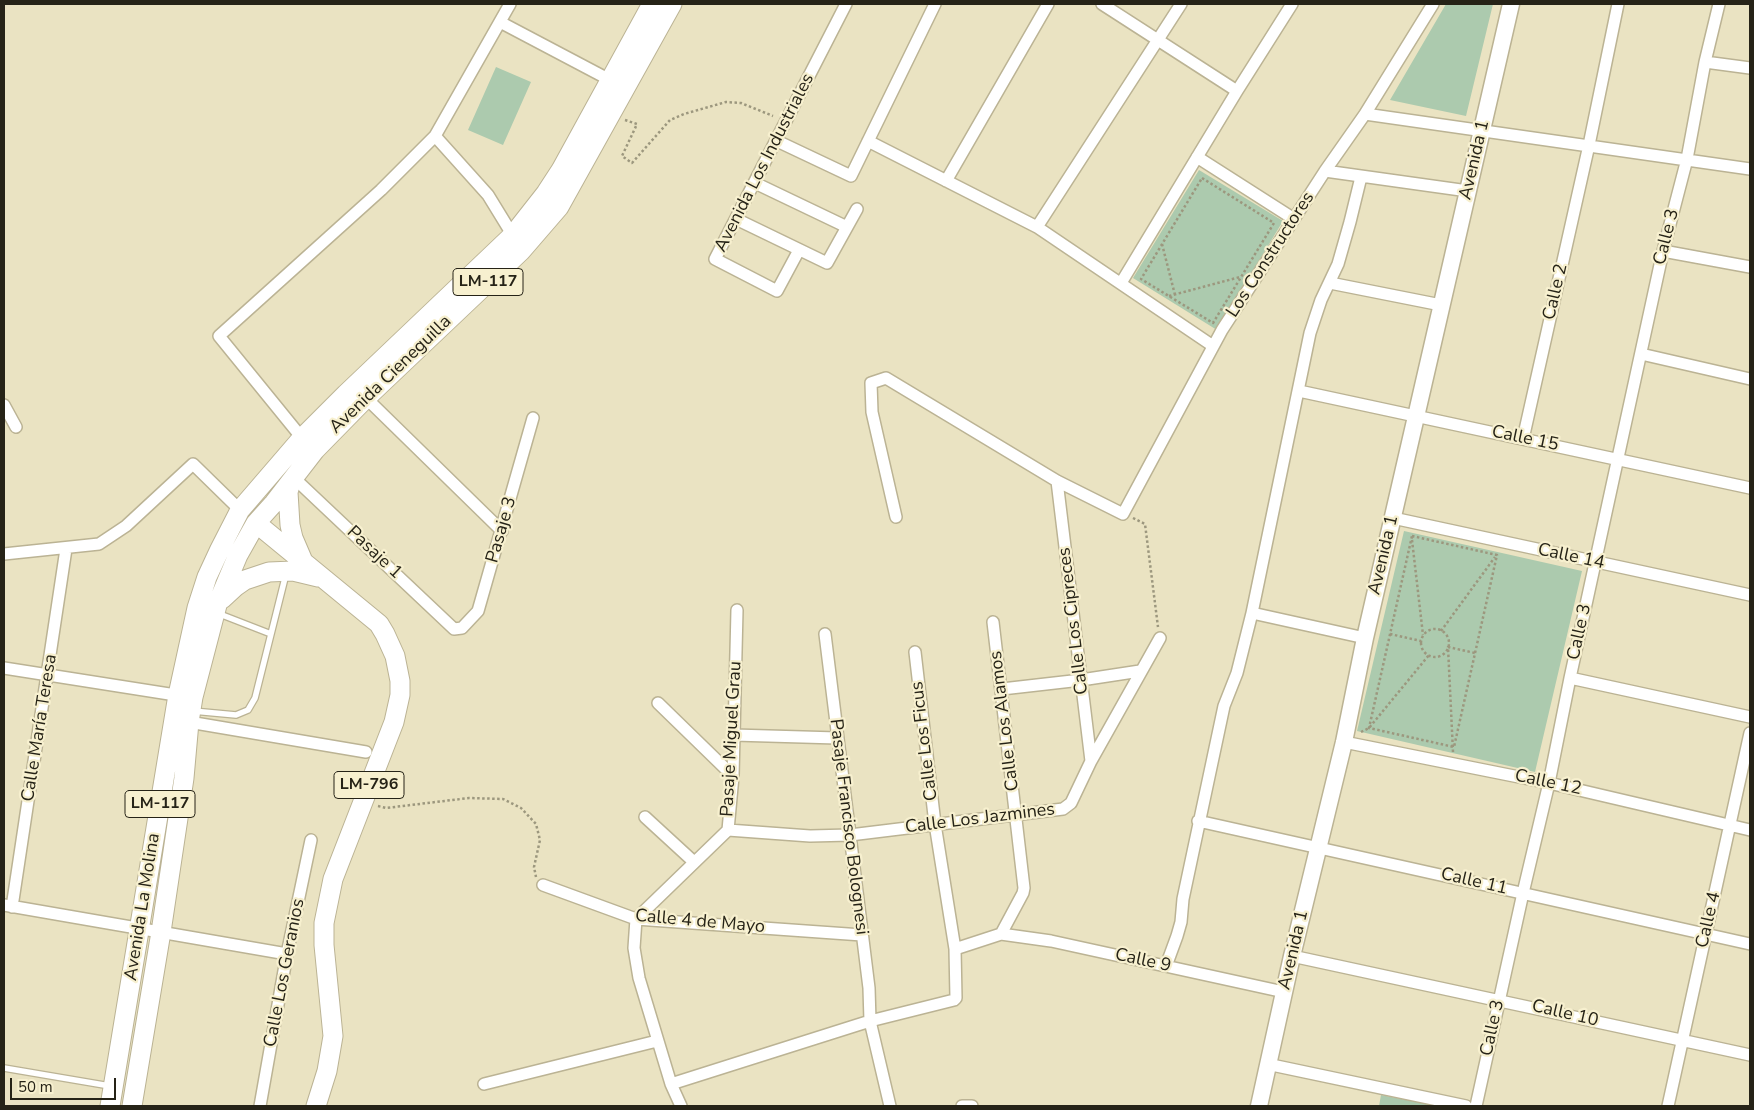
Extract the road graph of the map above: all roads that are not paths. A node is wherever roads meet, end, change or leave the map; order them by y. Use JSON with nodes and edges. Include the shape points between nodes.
{"nodes":[{"id":1,"x":510,"y":4,"type":"edge"},
{"id":2,"x":652,"y":4,"type":"edge"},
{"id":3,"x":672,"y":4,"type":"edge"},
{"id":4,"x":846,"y":4,"type":"edge"},
{"id":5,"x":935,"y":4,"type":"edge"},
{"id":6,"x":1048,"y":4,"type":"edge"},
{"id":7,"x":1102,"y":4,"type":"edge"},
{"id":8,"x":1181,"y":4,"type":"edge"},
{"id":9,"x":1292,"y":4,"type":"edge"},
{"id":10,"x":1433,"y":4,"type":"edge"},
{"id":11,"x":1511,"y":4,"type":"edge"},
{"id":12,"x":1618,"y":4,"type":"edge"},
{"id":13,"x":1719,"y":4,"type":"edge"},
{"id":14,"x":500,"y":22,"type":"junction"},
{"id":15,"x":1158,"y":40,"type":"junction"},
{"id":16,"x":1704,"y":62,"type":"junction"},
{"id":17,"x":1750,"y":68,"type":"edge"},
{"id":18,"x":610,"y":80,"type":"junction"},
{"id":19,"x":1237,"y":91,"type":"junction"},
{"id":20,"x":1365,"y":114,"type":"junction"},
{"id":21,"x":1481,"y":131,"type":"junction"},
{"id":22,"x":435,"y":136,"type":"junction"},
{"id":23,"x":777,"y":141,"type":"junction"},
{"id":24,"x":868,"y":141,"type":"junction"},
{"id":25,"x":1589,"y":145,"type":"junction"},
{"id":26,"x":1197,"y":157,"type":"junction"},
{"id":27,"x":1687,"y":159,"type":"junction"},
{"id":28,"x":1750,"y":169,"type":"edge"},
{"id":29,"x":1325,"y":171,"type":"junction"},
{"id":30,"x":1361,"y":177,"type":"junction"},
{"id":31,"x":946,"y":181,"type":"junction"},
{"id":32,"x":755,"y":183,"type":"junction"},
{"id":33,"x":1468,"y":191,"type":"junction"},
{"id":34,"x":857,"y":209,"type":"dead end"},
{"id":35,"x":736,"y":219,"type":"junction"},
{"id":36,"x":1294,"y":219,"type":"junction"},
{"id":37,"x":847,"y":227,"type":"junction"},
{"id":38,"x":1037,"y":227,"type":"junction"},
{"id":39,"x":517,"y":243,"type":"junction"},
{"id":40,"x":799,"y":250,"type":"junction"},
{"id":41,"x":1663,"y":251,"type":"junction"},
{"id":42,"x":1750,"y":267,"type":"edge"},
{"id":43,"x":1121,"y":283,"type":"junction"},
{"id":44,"x":1330,"y":283,"type":"junction"},
{"id":45,"x":1441,"y":305,"type":"junction"},
{"id":46,"x":1214,"y":346,"type":"junction"},
{"id":47,"x":1641,"y":354,"type":"junction"},
{"id":48,"x":1750,"y":379,"type":"edge"},
{"id":49,"x":1299,"y":391,"type":"junction"},
{"id":50,"x":366,"y":398,"type":"junction"},
{"id":51,"x":4,"y":406,"type":"edge"},
{"id":52,"x":1416,"y":416,"type":"junction"},
{"id":53,"x":533,"y":418,"type":"dead end"},
{"id":54,"x":16,"y":427,"type":"dead end"},
{"id":55,"x":302,"y":438,"type":"junction"},
{"id":56,"x":1523,"y":439,"type":"junction"},
{"id":57,"x":1618,"y":459,"type":"junction"},
{"id":58,"x":293,"y":477,"type":"junction"},
{"id":59,"x":1057,"y":481,"type":"junction"},
{"id":60,"x":1750,"y":488,"type":"edge"},
{"id":61,"x":240,"y":510,"type":"junction"},
{"id":62,"x":896,"y":517,"type":"dead end"},
{"id":63,"x":1393,"y":518,"type":"junction"},
{"id":64,"x":256,"y":523,"type":"junction"},
{"id":65,"x":502,"y":530,"type":"junction"},
{"id":66,"x":66,"y":549,"type":"junction"},
{"id":67,"x":4,"y":554,"type":"edge"},
{"id":68,"x":304,"y":562,"type":"junction"},
{"id":69,"x":1595,"y":562,"type":"junction"},
{"id":70,"x":286,"y":570,"type":"junction"},
{"id":71,"x":326,"y":582,"type":"junction"},
{"id":72,"x":1750,"y":595,"type":"edge"},
{"id":73,"x":216,"y":609,"type":"junction"},
{"id":74,"x":737,"y":610,"type":"dead end"},
{"id":75,"x":1252,"y":613,"type":"junction"},
{"id":76,"x":993,"y":622,"type":"dead end"},
{"id":77,"x":454,"y":629,"type":"joint"},
{"id":78,"x":271,"y":634,"type":"junction"},
{"id":79,"x":825,"y":634,"type":"dead end"},
{"id":80,"x":1160,"y":638,"type":"road end"},
{"id":81,"x":1365,"y":638,"type":"junction"},
{"id":82,"x":915,"y":652,"type":"dead end"},
{"id":83,"x":4,"y":668,"type":"edge"},
{"id":84,"x":1140,"y":672,"type":"junction"},
{"id":85,"x":48,"y":676,"type":"junction"},
{"id":86,"x":1570,"y":678,"type":"junction"},
{"id":87,"x":1081,"y":680,"type":"junction"},
{"id":88,"x":1002,"y":690,"type":"junction"},
{"id":89,"x":658,"y":703,"type":"dead end"},
{"id":90,"x":188,"y":706,"type":"junction"},
{"id":91,"x":1750,"y":717,"type":"edge"},
{"id":92,"x":1750,"y":733,"type":"edge"},
{"id":93,"x":734,"y":735,"type":"junction"},
{"id":94,"x":837,"y":738,"type":"junction"},
{"id":95,"x":1344,"y":742,"type":"junction"},
{"id":96,"x":366,"y":752,"type":"dead end"},
{"id":97,"x":1091,"y":760,"type":"junction"},
{"id":98,"x":733,"y":776,"type":"junction"},
{"id":99,"x":1549,"y":783,"type":"junction"},
{"id":100,"x":1016,"y":815,"type":"junction"},
{"id":101,"x":645,"y":817,"type":"dead end"},
{"id":102,"x":1198,"y":821,"type":"junction"},
{"id":103,"x":935,"y":824,"type":"junction"},
{"id":104,"x":1730,"y":826,"type":"junction"},
{"id":105,"x":728,"y":830,"type":"junction"},
{"id":106,"x":1750,"y":830,"type":"edge"},
{"id":107,"x":850,"y":835,"type":"junction"},
{"id":108,"x":311,"y":840,"type":"dead end"},
{"id":109,"x":1319,"y":848,"type":"junction"},
{"id":110,"x":694,"y":862,"type":"junction"},
{"id":111,"x":543,"y":885,"type":"dead end"},
{"id":112,"x":1523,"y":893,"type":"junction"},
{"id":113,"x":8,"y":906,"type":"edge"},
{"id":114,"x":636,"y":919,"type":"junction"},
{"id":115,"x":140,"y":928,"type":"junction"},
{"id":116,"x":161,"y":932,"type":"junction"},
{"id":117,"x":1001,"y":934,"type":"junction"},
{"id":118,"x":1706,"y":934,"type":"junction"},
{"id":119,"x":862,"y":935,"type":"junction"},
{"id":120,"x":1750,"y":944,"type":"edge"},
{"id":121,"x":955,"y":949,"type":"junction"},
{"id":122,"x":287,"y":954,"type":"junction"},
{"id":123,"x":1292,"y":956,"type":"junction"},
{"id":124,"x":1166,"y":966,"type":"junction"},
{"id":125,"x":1284,"y":992,"type":"junction"},
{"id":126,"x":1500,"y":1000,"type":"junction"},
{"id":127,"x":870,"y":1021,"type":"junction"},
{"id":128,"x":1682,"y":1040,"type":"junction"},
{"id":129,"x":657,"y":1041,"type":"junction"},
{"id":130,"x":1750,"y":1054,"type":"edge"},
{"id":131,"x":1267,"y":1064,"type":"junction"},
{"id":132,"x":4,"y":1068,"type":"edge"},
{"id":133,"x":484,"y":1084,"type":"dead end"},
{"id":134,"x":671,"y":1084,"type":"junction"},
{"id":135,"x":113,"y":1086,"type":"junction"},
{"id":136,"x":110,"y":1106,"type":"edge"},
{"id":137,"x":132,"y":1106,"type":"edge"},
{"id":138,"x":260,"y":1106,"type":"edge"},
{"id":139,"x":316,"y":1106,"type":"edge"},
{"id":140,"x":680,"y":1106,"type":"edge"},
{"id":141,"x":890,"y":1106,"type":"edge"},
{"id":142,"x":962,"y":1106,"type":"edge"},
{"id":143,"x":972,"y":1106,"type":"edge"},
{"id":144,"x":1259,"y":1106,"type":"edge"},
{"id":145,"x":1466,"y":1106,"type":"edge"},
{"id":146,"x":1476,"y":1106,"type":"edge"},
{"id":147,"x":1668,"y":1106,"type":"edge"}],
"edges":[{"from":1,"to":14,"type":"street"},
{"from":2,"to":18,"type":"main road","name":"Avenida Cieneguilla","number":"LM-117"},
{"from":3,"to":39,"type":"main road","name":"Avenida Cieneguilla","number":"LM-117","via":[[559,207]]},
{"from":4,"to":23,"type":"street","name":"Avenida Los Industriales"},
{"from":5,"to":24,"type":"street"},
{"from":6,"to":31,"type":"street"},
{"from":7,"to":15,"type":"street"},
{"from":8,"to":15,"type":"street"},
{"from":9,"to":19,"type":"street"},
{"from":10,"to":20,"type":"street","name":"Los Constructores"},
{"from":11,"to":21,"type":"street","name":"Avenida 1"},
{"from":12,"to":25,"type":"street"},
{"from":13,"to":16,"type":"street"},
{"from":14,"to":18,"type":"street"},
{"from":14,"to":22,"type":"street"},
{"from":15,"to":19,"type":"street"},
{"from":15,"to":38,"type":"street"},
{"from":16,"to":17,"type":"street"},
{"from":16,"to":27,"type":"street"},
{"from":18,"to":39,"type":"main road","name":"Avenida Cieneguilla","number":"LM-117"},
{"from":19,"to":26,"type":"street"},
{"from":20,"to":21,"type":"street"},
{"from":20,"to":29,"type":"street","name":"Los Constructores"},
{"from":21,"to":25,"type":"street"},
{"from":21,"to":33,"type":"street","name":"Avenida 1"},
{"from":22,"to":39,"type":"street","via":[[488,195]]},
{"from":22,"to":55,"type":"street","via":[[381,190],[219,336]]},
{"from":23,"to":24,"type":"street","via":[[851,176]]},
{"from":23,"to":32,"type":"street","name":"Avenida Los Industriales"},
{"from":24,"to":31,"type":"street"},
{"from":25,"to":27,"type":"street"},
{"from":25,"to":56,"type":"street","name":"Calle 2"},
{"from":26,"to":36,"type":"street"},
{"from":26,"to":43,"type":"street"},
{"from":27,"to":28,"type":"street"},
{"from":27,"to":41,"type":"street","name":"Calle 3"},
{"from":29,"to":30,"type":"street"},
{"from":29,"to":36,"type":"street","name":"Los Constructores"},
{"from":30,"to":33,"type":"street"},
{"from":30,"to":44,"type":"street","via":[[1346,238]]},
{"from":31,"to":38,"type":"street"},
{"from":32,"to":35,"type":"street","name":"Avenida Los Industriales"},
{"from":32,"to":37,"type":"street"},
{"from":33,"to":45,"type":"street","name":"Avenida 1"},
{"from":34,"to":37,"type":"street"},
{"from":35,"to":40,"type":"street"},
{"from":35,"to":40,"type":"street","name":"Avenida Los Industriales","via":[[715,259],[777,291]]},
{"from":36,"to":46,"type":"street","name":"Los Constructores"},
{"from":37,"to":40,"type":"street","via":[[827,263]]},
{"from":38,"to":43,"type":"street"},
{"from":39,"to":50,"type":"main road","name":"Avenida Cieneguilla","number":"LM-117"},
{"from":39,"to":55,"type":"main road","name":"Avenida Cieneguilla","number":"LM-117","via":[[346,394]]},
{"from":41,"to":42,"type":"street"},
{"from":41,"to":47,"type":"street","name":"Calle 3"},
{"from":43,"to":46,"type":"street"},
{"from":44,"to":45,"type":"street"},
{"from":44,"to":49,"type":"street","via":[[1310,333]]},
{"from":45,"to":52,"type":"street","name":"Avenida 1"},
{"from":46,"to":59,"type":"street","name":"Los Constructores","via":[[1123,514]]},
{"from":47,"to":48,"type":"street"},
{"from":47,"to":57,"type":"street","name":"Calle 3"},
{"from":49,"to":52,"type":"street","name":"Calle 15"},
{"from":49,"to":75,"type":"street"},
{"from":50,"to":58,"type":"main road","name":"Avenida Cieneguilla","number":"LM-117"},
{"from":50,"to":65,"type":"street"},
{"from":51,"to":54,"type":"street"},
{"from":52,"to":56,"type":"street","name":"Calle 15"},
{"from":52,"to":63,"type":"street","name":"Avenida 1"},
{"from":53,"to":65,"type":"street","name":"Pasaje 3"},
{"from":55,"to":61,"type":"main road","name":"Avenida Cieneguilla","number":"LM-117"},
{"from":56,"to":57,"type":"street","name":"Calle 15"},
{"from":57,"to":60,"type":"street","name":"Calle 15"},
{"from":57,"to":69,"type":"street","name":"Calle 3"},
{"from":58,"to":64,"type":"main road","name":"Avenida Cieneguilla","number":"LM-117"},
{"from":58,"to":68,"type":"main road","via":[[288,492],[290,525]]},
{"from":58,"to":77,"type":"street","name":"Pasaje 1"},
{"from":59,"to":62,"type":"street","via":[[886,378],[870,383],[872,412]]},
{"from":59,"to":87,"type":"street","name":"Calle Los Cipreces"},
{"from":61,"to":64,"type":"street","number":"LM-796"},
{"from":61,"to":66,"type":"street","via":[[193,464],[126,526],[99,544]]},
{"from":61,"to":90,"type":"main road","name":"Avenida La Molina","number":"LM-117","via":[[220,548],[197,608]]},
{"from":63,"to":69,"type":"street","name":"Calle 14"},
{"from":63,"to":81,"type":"street","name":"Avenida 1"},
{"from":64,"to":68,"type":"main road","number":"LM-796"},
{"from":64,"to":73,"type":"main road","name":"Avenida La Molina","number":"LM-117","via":[[238,555]]},
{"from":65,"to":77,"type":"street","name":"Pasaje 3","via":[[478,611],[462,628]]},
{"from":66,"to":67,"type":"street"},
{"from":66,"to":85,"type":"street","name":"Calle María Teresa"},
{"from":68,"to":71,"type":"main road","number":"LM-796"},
{"from":69,"to":72,"type":"street","name":"Calle 14"},
{"from":69,"to":86,"type":"street","name":"Calle 3"},
{"from":70,"to":71,"type":"main road"},
{"from":70,"to":73,"type":"main road","via":[[245,580]]},
{"from":70,"to":78,"type":"lane"},
{"from":71,"to":139,"type":"main road","number":"LM-796","via":[[379,624],[396,656],[400,695],[394,722],[333,879],[324,923],[333,1036]]},
{"from":73,"to":78,"type":"lane"},
{"from":73,"to":90,"type":"main road","name":"Avenida La Molina","number":"LM-117"},
{"from":74,"to":93,"type":"street","name":"Pasaje Miguel Grau"},
{"from":75,"to":81,"type":"street"},
{"from":75,"to":102,"type":"street","via":[[1224,706]]},
{"from":76,"to":88,"type":"street","name":"Calle Los Alamos"},
{"from":78,"to":90,"type":"lane","via":[[255,698],[248,710],[236,715]]},
{"from":79,"to":94,"type":"street","name":"Pasaje Francisco Bolognesi"},
{"from":80,"to":84,"type":"street","name":"Calle Los Jazmines"},
{"from":81,"to":95,"type":"street","name":"Avenida 1"},
{"from":82,"to":103,"type":"street","name":"Calle Los Ficus"},
{"from":83,"to":85,"type":"street"},
{"from":84,"to":87,"type":"street"},
{"from":84,"to":97,"type":"street","name":"Calle Los Jazmines"},
{"from":85,"to":90,"type":"street"},
{"from":85,"to":113,"type":"street","name":"Calle María Teresa"},
{"from":86,"to":91,"type":"street"},
{"from":86,"to":99,"type":"street","name":"Calle 3"},
{"from":87,"to":88,"type":"street"},
{"from":87,"to":97,"type":"street","name":"Calle Los Cipreces"},
{"from":88,"to":100,"type":"street","name":"Calle Los Alamos"},
{"from":89,"to":98,"type":"street"},
{"from":90,"to":96,"type":"street"},
{"from":90,"to":115,"type":"main road","name":"Avenida La Molina","number":"LM-117"},
{"from":90,"to":116,"type":"main road","name":"Avenida La Molina","number":"LM-117","via":[[184,778]]},
{"from":92,"to":104,"type":"street","name":"Calle 4"},
{"from":93,"to":94,"type":"street"},
{"from":93,"to":98,"type":"street","name":"Pasaje Miguel Grau"},
{"from":94,"to":107,"type":"street","name":"Pasaje Francisco Bolognesi"},
{"from":95,"to":99,"type":"street","name":"Calle 12"},
{"from":95,"to":109,"type":"street","name":"Avenida 1"},
{"from":97,"to":100,"type":"street","name":"Calle Los Jazmines","via":[[1067,807]]},
{"from":98,"to":105,"type":"street","name":"Pasaje Miguel Grau"},
{"from":99,"to":104,"type":"street","name":"Calle 12"},
{"from":99,"to":112,"type":"street","name":"Calle 3"},
{"from":100,"to":103,"type":"street","name":"Calle Los Jazmines"},
{"from":100,"to":117,"type":"street","name":"Calle Los Alamos","via":[[1024,888]]},
{"from":101,"to":110,"type":"street"},
{"from":102,"to":109,"type":"street","name":"Calle 11"},
{"from":102,"to":124,"type":"street","via":[[1182,898],[1181,922]]},
{"from":103,"to":107,"type":"street","name":"Calle Los Jazmines"},
{"from":103,"to":121,"type":"street","name":"Calle Los Ficus"},
{"from":104,"to":106,"type":"street","name":"Calle 12"},
{"from":104,"to":118,"type":"street","name":"Calle 4"},
{"from":105,"to":107,"type":"street","name":"Calle Los Jazmines","via":[[810,836]]},
{"from":105,"to":110,"type":"street","name":"Pasaje Miguel Grau"},
{"from":107,"to":119,"type":"street","name":"Pasaje Francisco Bolognesi"},
{"from":108,"to":122,"type":"street","name":"Calle Los Geranios"},
{"from":109,"to":112,"type":"street","name":"Calle 11"},
{"from":109,"to":123,"type":"street","name":"Avenida 1"},
{"from":110,"to":114,"type":"street","name":"Pasaje Miguel Grau"},
{"from":111,"to":114,"type":"street","name":"Calle 4 de Mayo"},
{"from":112,"to":118,"type":"street","name":"Calle 11"},
{"from":112,"to":126,"type":"street","name":"Calle 3"},
{"from":113,"to":115,"type":"street"},
{"from":114,"to":119,"type":"street","name":"Calle 4 de Mayo"},
{"from":114,"to":129,"type":"street","via":[[634,948]]},
{"from":115,"to":116,"type":"street"},
{"from":115,"to":135,"type":"main road","name":"Avenida La Molina","number":"LM-117"},
{"from":116,"to":122,"type":"street"},
{"from":116,"to":137,"type":"main road","name":"Avenida La Molina","number":"LM-117"},
{"from":117,"to":121,"type":"street"},
{"from":117,"to":124,"type":"street","name":"Calle 9","via":[[1051,941]]},
{"from":118,"to":120,"type":"street","name":"Calle 11"},
{"from":118,"to":128,"type":"street","name":"Calle 4"},
{"from":119,"to":127,"type":"street","name":"Pasaje Francisco Bolognesi"},
{"from":121,"to":127,"type":"street","name":"Calle Los Ficus","via":[[954,1000]]},
{"from":122,"to":138,"type":"street","name":"Calle Los Geranios"},
{"from":123,"to":125,"type":"street","name":"Avenida 1"},
{"from":123,"to":126,"type":"street","name":"Calle 10"},
{"from":124,"to":125,"type":"street","name":"Calle 9"},
{"from":125,"to":131,"type":"street","name":"Avenida 1"},
{"from":126,"to":128,"type":"street","name":"Calle 10"},
{"from":126,"to":146,"type":"street","name":"Calle 3"},
{"from":127,"to":134,"type":"street"},
{"from":127,"to":141,"type":"street","name":"Pasaje Francisco Bolognesi"},
{"from":128,"to":130,"type":"street","name":"Calle 10"},
{"from":128,"to":147,"type":"street","name":"Calle 4"},
{"from":129,"to":133,"type":"street"},
{"from":129,"to":134,"type":"street"},
{"from":131,"to":144,"type":"street","name":"Avenida 1"},
{"from":131,"to":145,"type":"street"},
{"from":132,"to":135,"type":"lane"},
{"from":134,"to":140,"type":"street"},
{"from":135,"to":136,"type":"main road","name":"Avenida La Molina","number":"LM-117"},
{"from":142,"to":143,"type":"street"}]}
